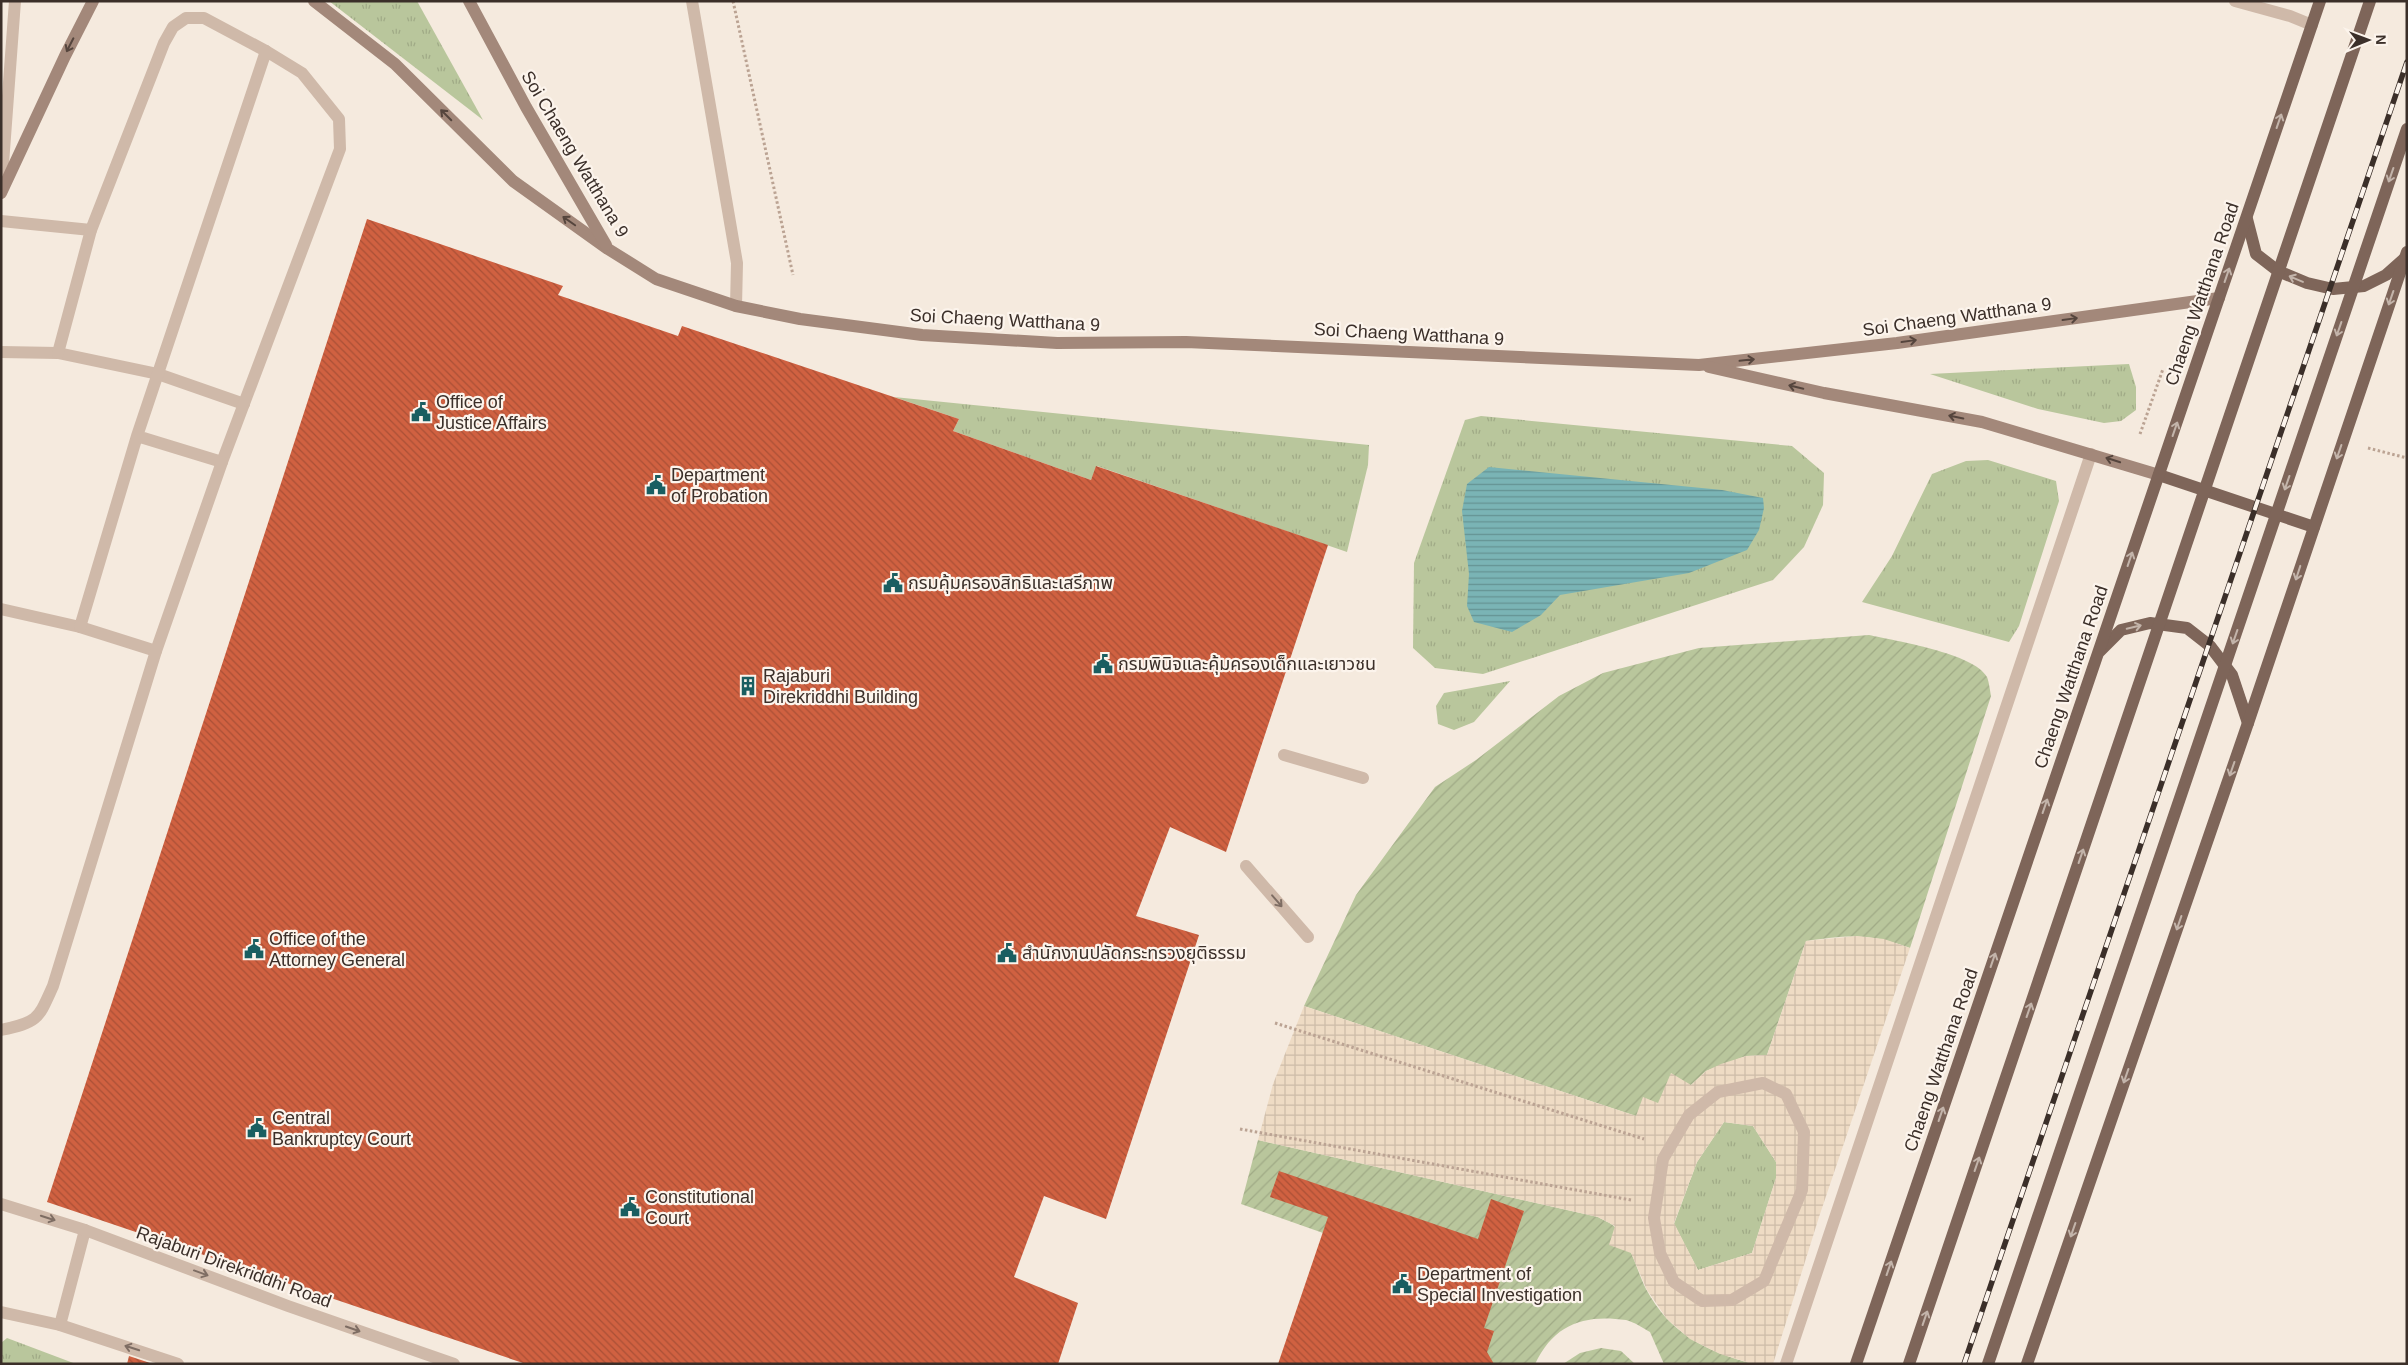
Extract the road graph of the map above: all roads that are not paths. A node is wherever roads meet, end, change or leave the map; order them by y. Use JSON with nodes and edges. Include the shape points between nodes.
{"nodes":[{"id":1,"x":15,"y":1,"type":"edge"},
{"id":2,"x":93,"y":1,"type":"edge"},
{"id":3,"x":314,"y":1,"type":"edge"},
{"id":4,"x":470,"y":1,"type":"edge"},
{"id":5,"x":692,"y":1,"type":"edge"},
{"id":6,"x":2235,"y":1,"type":"edge"},
{"id":7,"x":2320,"y":1,"type":"edge"},
{"id":8,"x":2370,"y":1,"type":"edge"},
{"id":9,"x":2312,"y":25,"type":"junction"},
{"id":10,"x":266,"y":51,"type":"junction"},
{"id":11,"x":2407,"y":129,"type":"edge"},
{"id":12,"x":1,"y":193,"type":"edge"},
{"id":13,"x":2247,"y":218,"type":"junction"},
{"id":14,"x":1,"y":221,"type":"edge"},
{"id":15,"x":91,"y":230,"type":"junction"},
{"id":16,"x":608,"y":249,"type":"junction"},
{"id":17,"x":2406,"y":255,"type":"edge"},
{"id":18,"x":2219,"y":298,"type":"junction"},
{"id":19,"x":736,"y":306,"type":"junction"},
{"id":20,"x":1,"y":352,"type":"edge"},
{"id":21,"x":58,"y":353,"type":"junction"},
{"id":22,"x":1699,"y":365,"type":"junction"},
{"id":23,"x":158,"y":374,"type":"junction"},
{"id":24,"x":244,"y":404,"type":"junction"},
{"id":25,"x":137,"y":436,"type":"junction"},
{"id":26,"x":2091,"y":454,"type":"junction"},
{"id":27,"x":222,"y":462,"type":"junction"},
{"id":28,"x":2159,"y":475,"type":"junction"},
{"id":29,"x":2314,"y":527,"type":"junction"},
{"id":30,"x":1,"y":609,"type":"edge"},
{"id":31,"x":80,"y":627,"type":"junction"},
{"id":32,"x":156,"y":651,"type":"junction"},
{"id":33,"x":2096,"y":655,"type":"junction"},
{"id":34,"x":2248,"y":723,"type":"junction"},
{"id":35,"x":1284,"y":755,"type":"dead end"},
{"id":36,"x":1362,"y":778,"type":"dead end"},
{"id":37,"x":1246,"y":866,"type":"dead end"},
{"id":38,"x":1308,"y":936,"type":"dead end"},
{"id":39,"x":1,"y":1030,"type":"edge"},
{"id":40,"x":1670,"y":1147,"type":"joint"},
{"id":41,"x":1,"y":1204,"type":"edge"},
{"id":42,"x":85,"y":1230,"type":"junction"},
{"id":43,"x":1,"y":1312,"type":"edge"},
{"id":44,"x":60,"y":1325,"type":"junction"},
{"id":45,"x":178,"y":1364,"type":"edge"},
{"id":46,"x":454,"y":1364,"type":"edge"},
{"id":47,"x":1786,"y":1364,"type":"edge"},
{"id":48,"x":1856,"y":1364,"type":"edge"},
{"id":49,"x":1909,"y":1364,"type":"edge"},
{"id":50,"x":1988,"y":1364,"type":"edge"},
{"id":51,"x":2027,"y":1364,"type":"edge"}],
"edges":[{"from":1,"to":12,"type":"street"},
{"from":2,"to":12,"type":"street","one_way":true},
{"from":16,"to":3,"type":"street","one_way":true,"via":[[512,181],[395,64]]},
{"from":4,"to":16,"type":"street","name":"Soi Chaeng Watthana 9","via":[[526,107]]},
{"from":5,"to":19,"type":"street","via":[[736,263]]},
{"from":6,"to":9,"type":"street"},
{"from":7,"to":9,"type":"main road","name":"Chaeng Watthana Road"},
{"from":49,"to":8,"type":"main road","one_way":true},
{"from":13,"to":9,"type":"main road","name":"Chaeng Watthana Road","one_way":true},
{"from":10,"to":15,"type":"street","via":[[204,18],[186,18],[172,27]]},
{"from":10,"to":23,"type":"street"},
{"from":10,"to":24,"type":"street","via":[[302,73],[339,118],[340,148]]},
{"from":11,"to":50,"type":"main road","one_way":true},
{"from":17,"to":13,"type":"main road","one_way":true,"via":[[2386,275],[2364,286],[2333,289],[2307,283],[2278,271],[2256,254]]},
{"from":18,"to":13,"type":"main road","name":"Chaeng Watthana Road","one_way":true},
{"from":14,"to":15,"type":"street"},
{"from":15,"to":21,"type":"street"},
{"from":16,"to":19,"type":"street","name":"Soi Chaeng Watthana 9","via":[[656,279]]},
{"from":17,"to":29,"type":"main road","one_way":true},
{"from":22,"to":18,"type":"street","name":"Soi Chaeng Watthana 9","one_way":true,"via":[[1897,343]]},
{"from":28,"to":18,"type":"main road","name":"Chaeng Watthana Road","one_way":true},
{"from":19,"to":22,"type":"street","name":"Soi Chaeng Watthana 9","via":[[800,319],[931,336],[1057,343],[1186,342]]},
{"from":20,"to":21,"type":"street"},
{"from":21,"to":23,"type":"street"},
{"from":26,"to":22,"type":"street","name":"Soi Chaeng Watthana 9","one_way":true,"via":[[1982,422],[1824,393]]},
{"from":23,"to":24,"type":"street"},
{"from":23,"to":25,"type":"street"},
{"from":24,"to":27,"type":"street"},
{"from":25,"to":27,"type":"street"},
{"from":25,"to":31,"type":"street"},
{"from":28,"to":26,"type":"street","name":"Soi Chaeng Watthana 9","one_way":true},
{"from":26,"to":47,"type":"street"},
{"from":27,"to":32,"type":"street"},
{"from":28,"to":29,"type":"main road"},
{"from":33,"to":28,"type":"main road","name":"Chaeng Watthana Road","one_way":true},
{"from":29,"to":34,"type":"main road","one_way":true},
{"from":30,"to":31,"type":"street"},
{"from":31,"to":32,"type":"street"},
{"from":32,"to":39,"type":"street","via":[[53,986],[39,1017],[21,1026]]},
{"from":33,"to":34,"type":"main road","one_way":true,"via":[[2121,630],[2150,623],[2187,628],[2210,646],[2232,675]]},
{"from":48,"to":33,"type":"main road","name":"Chaeng Watthana Road","one_way":true},
{"from":34,"to":51,"type":"main road","one_way":true},
{"from":35,"to":36,"type":"street"},
{"from":37,"to":38,"type":"street","one_way":true},
{"from":40,"to":40,"type":"street","via":[[1663,1159],[1654,1218],[1660,1253],[1674,1282],[1702,1301],[1732,1300],[1764,1281],[1802,1190],[1804,1132],[1786,1094],[1763,1083],[1718,1092],[1689,1115]]},
{"from":41,"to":42,"type":"street","name":"Rajaburi Direkriddhi Road","one_way":true},
{"from":42,"to":44,"type":"street"},
{"from":42,"to":46,"type":"street","name":"Rajaburi Direkriddhi Road","one_way":true},
{"from":43,"to":44,"type":"street"},
{"from":45,"to":44,"type":"street","one_way":true}]}
